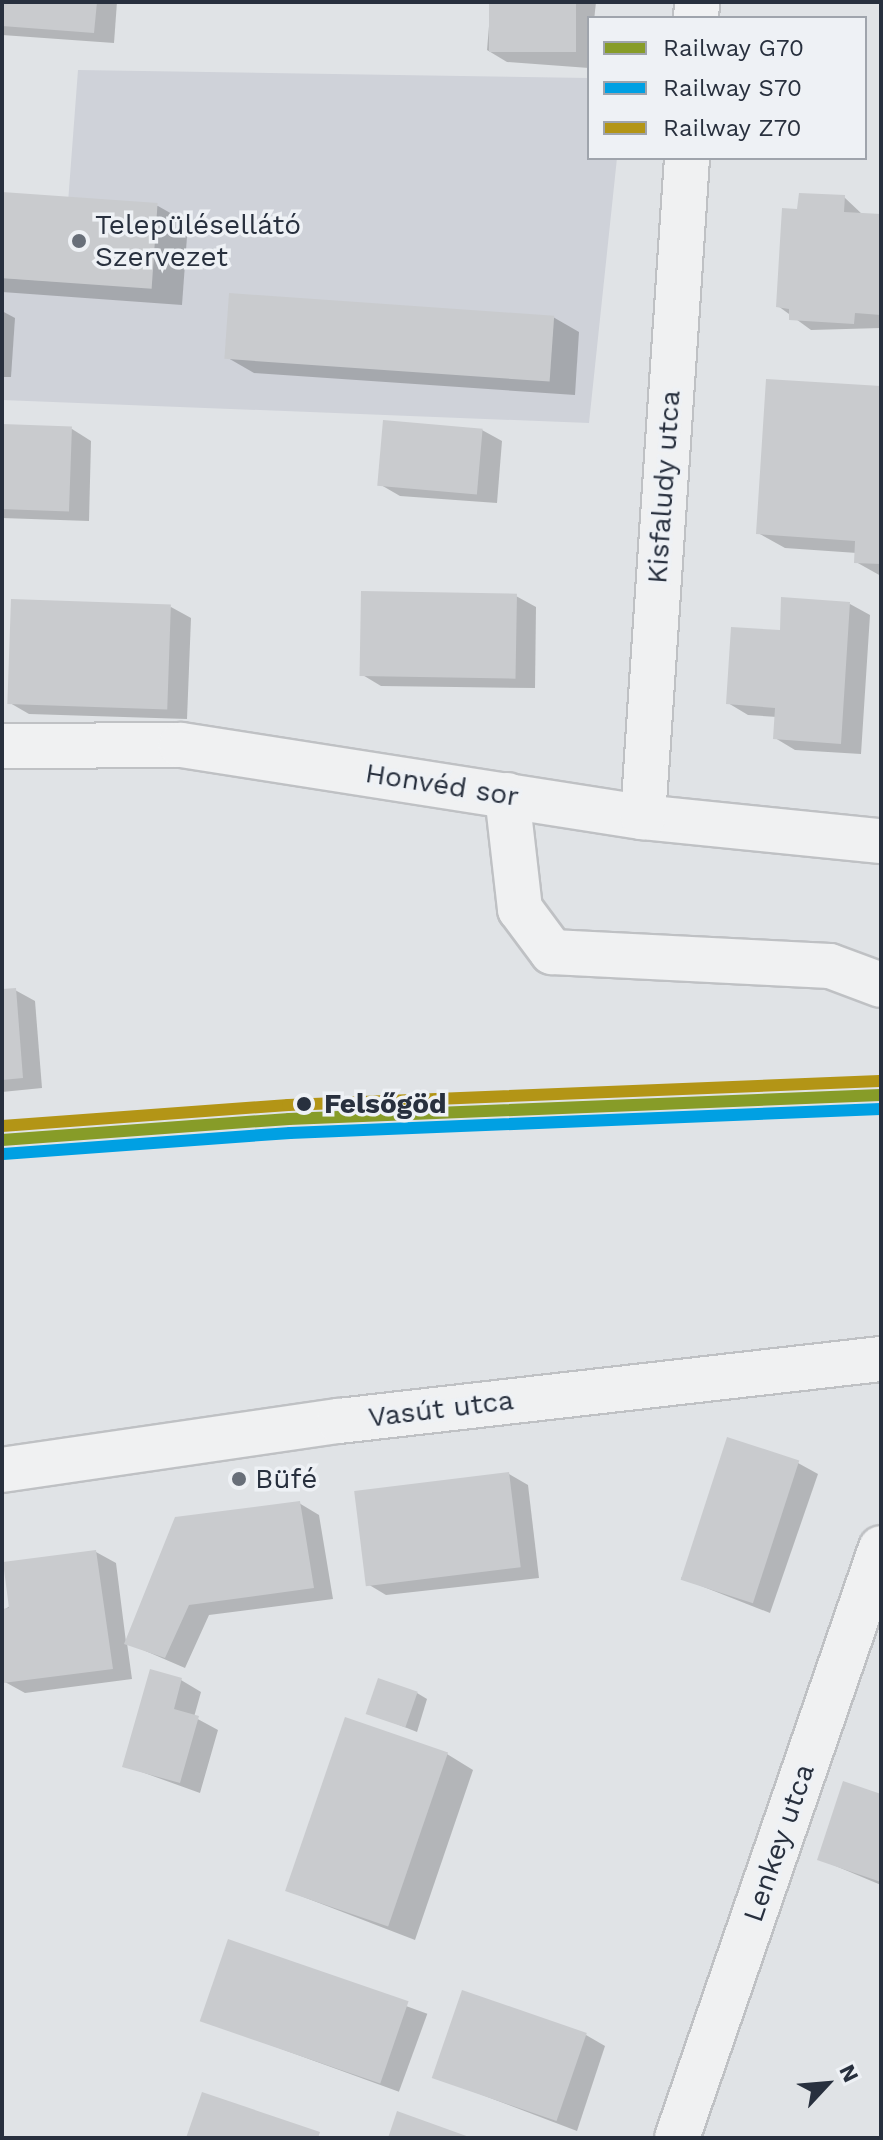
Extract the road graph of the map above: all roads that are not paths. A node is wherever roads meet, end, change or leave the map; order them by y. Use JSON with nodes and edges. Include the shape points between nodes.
{"nodes":[{"id":1,"x":687,"y":160,"type":"edge"},
{"id":2,"x":2,"y":746,"type":"edge"},
{"id":3,"x":507,"y":795,"type":"junction"},
{"id":4,"x":643,"y":817,"type":"junction"},
{"id":5,"x":881,"y":841,"type":"edge"},
{"id":6,"x":881,"y":985,"type":"edge"},
{"id":7,"x":881,"y":1359,"type":"edge"},
{"id":8,"x":2,"y":1470,"type":"edge"},
{"id":9,"x":881,"y":1548,"type":"edge"},
{"id":10,"x":677,"y":2138,"type":"edge"}],
"edges":[{"from":1,"to":4,"type":"street","name":"Kisfaludy utca"},
{"from":2,"to":3,"type":"street","name":"Honvéd sor","via":[[181,745]]},
{"from":3,"to":4,"type":"street","name":"Honvéd sor"},
{"from":3,"to":6,"type":"street","via":[[520,909],[552,952],[830,966]]},
{"from":4,"to":5,"type":"street","name":"Honvéd sor"},
{"from":7,"to":8,"type":"street","name":"Vasút utca","via":[[339,1421]]},
{"from":9,"to":10,"type":"street","name":"Lenkey utca"}]}
